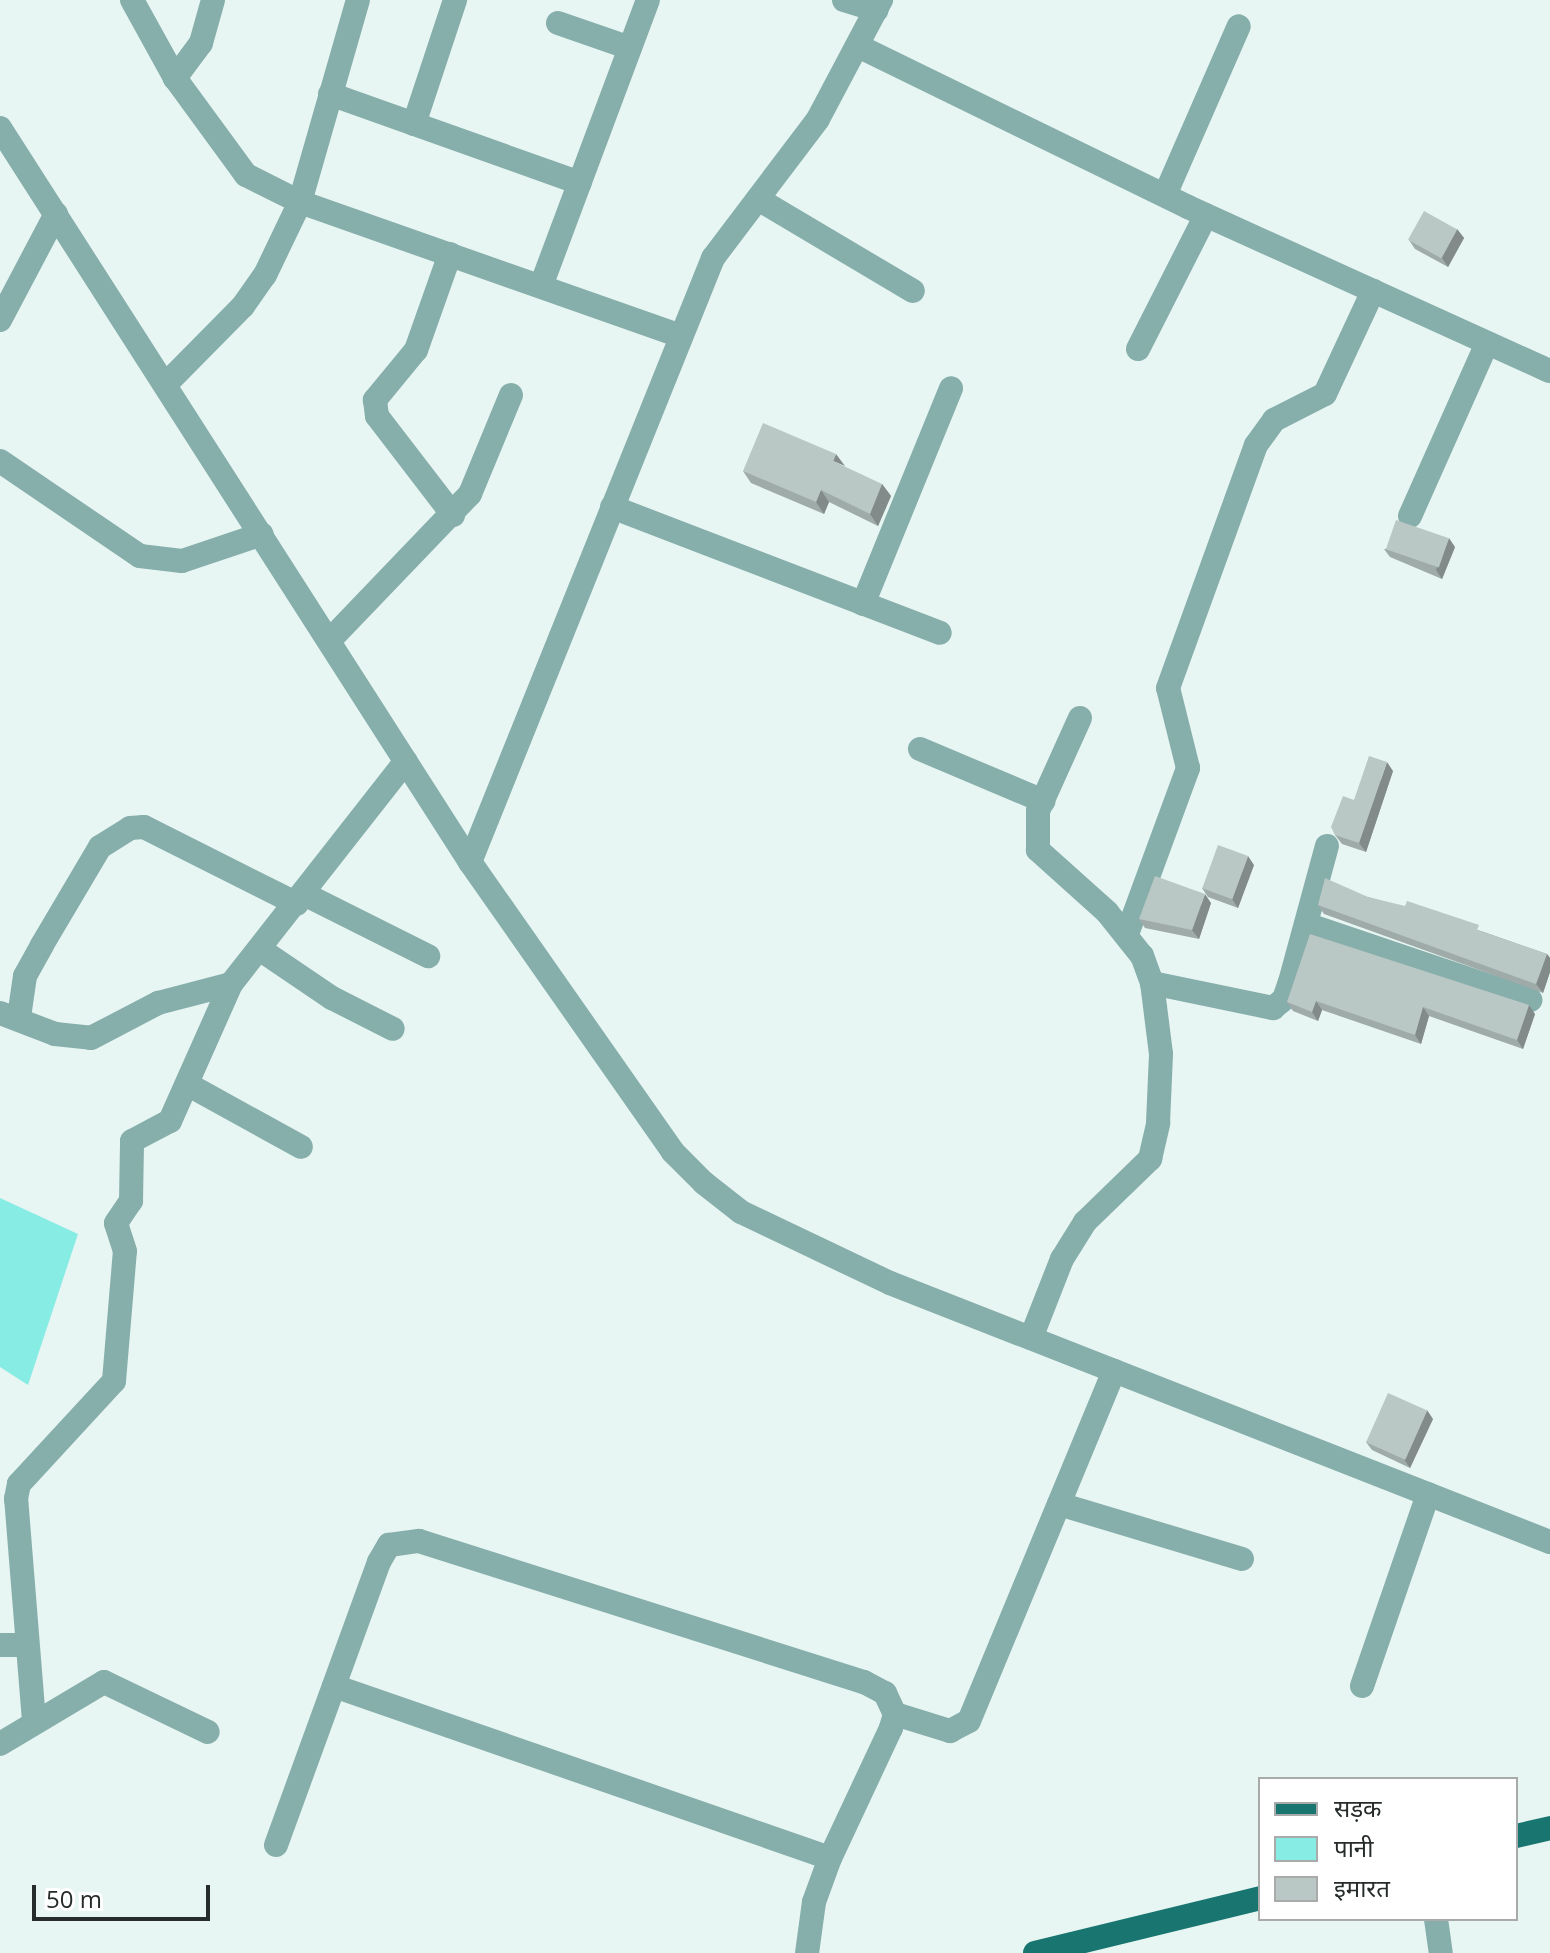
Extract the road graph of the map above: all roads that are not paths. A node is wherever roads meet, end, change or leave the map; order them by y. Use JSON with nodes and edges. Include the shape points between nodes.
{"nodes":[{"id":1,"x":132,"y":0,"type":"edge"},
{"id":2,"x":213,"y":0,"type":"edge"},
{"id":3,"x":358,"y":0,"type":"edge"},
{"id":4,"x":455,"y":0,"type":"edge"},
{"id":5,"x":648,"y":0,"type":"edge"},
{"id":6,"x":844,"y":0,"type":"edge"},
{"id":7,"x":879,"y":5,"type":"edge"},
{"id":8,"x":558,"y":23,"type":"dead end"},
{"id":9,"x":1239,"y":26,"type":"dead end"},
{"id":10,"x":858,"y":46,"type":"junction"},
{"id":11,"x":630,"y":48,"type":"junction"},
{"id":12,"x":175,"y":78,"type":"junction"},
{"id":13,"x":330,"y":94,"type":"junction"},
{"id":14,"x":414,"y":124,"type":"junction"},
{"id":15,"x":0,"y":128,"type":"edge"},
{"id":16,"x":580,"y":183,"type":"junction"},
{"id":17,"x":1165,"y":195,"type":"junction"},
{"id":18,"x":758,"y":199,"type":"junction"},
{"id":19,"x":300,"y":202,"type":"junction"},
{"id":20,"x":56,"y":214,"type":"junction"},
{"id":21,"x":1206,"y":215,"type":"junction"},
{"id":22,"x":450,"y":254,"type":"junction"},
{"id":23,"x":541,"y":286,"type":"junction"},
{"id":24,"x":913,"y":291,"type":"dead end"},
{"id":25,"x":1373,"y":291,"type":"junction"},
{"id":26,"x":0,"y":320,"type":"edge"},
{"id":27,"x":681,"y":336,"type":"junction"},
{"id":28,"x":1487,"y":343,"type":"junction"},
{"id":29,"x":1138,"y":349,"type":"dead end"},
{"id":30,"x":1550,"y":371,"type":"edge"},
{"id":31,"x":165,"y":385,"type":"junction"},
{"id":32,"x":951,"y":388,"type":"dead end"},
{"id":33,"x":511,"y":395,"type":"dead end"},
{"id":34,"x":0,"y":461,"type":"edge"},
{"id":35,"x":612,"y":507,"type":"junction"},
{"id":36,"x":453,"y":515,"type":"junction"},
{"id":37,"x":1410,"y":516,"type":"dead end"},
{"id":38,"x":262,"y":534,"type":"junction"},
{"id":39,"x":863,"y":604,"type":"junction"},
{"id":40,"x":940,"y":633,"type":"dead end"},
{"id":41,"x":330,"y":640,"type":"junction"},
{"id":42,"x":1080,"y":718,"type":"dead end"},
{"id":43,"x":920,"y":749,"type":"dead end"},
{"id":44,"x":406,"y":761,"type":"junction"},
{"id":45,"x":1043,"y":801,"type":"junction"},
{"id":46,"x":1327,"y":846,"type":"dead end"},
{"id":47,"x":470,"y":862,"type":"junction"},
{"id":48,"x":300,"y":899,"type":"junction"},
{"id":49,"x":1306,"y":924,"type":"junction"},
{"id":50,"x":1127,"y":934,"type":"junction"},
{"id":51,"x":261,"y":950,"type":"junction"},
{"id":52,"x":428,"y":956,"type":"dead end"},
{"id":53,"x":1152,"y":983,"type":"junction"},
{"id":54,"x":231,"y":984,"type":"junction"},
{"id":55,"x":1530,"y":1000,"type":"dead end"},
{"id":56,"x":10,"y":1015,"type":"edge"},
{"id":57,"x":393,"y":1029,"type":"dead end"},
{"id":58,"x":187,"y":1084,"type":"junction"},
{"id":59,"x":301,"y":1147,"type":"dead end"},
{"id":60,"x":1031,"y":1338,"type":"junction"},
{"id":61,"x":1114,"y":1371,"type":"junction"},
{"id":62,"x":1428,"y":1494,"type":"junction"},
{"id":63,"x":1059,"y":1504,"type":"junction"},
{"id":64,"x":1550,"y":1542,"type":"edge"},
{"id":65,"x":1242,"y":1559,"type":"dead end"},
{"id":66,"x":0,"y":1645,"type":"edge"},
{"id":67,"x":27,"y":1645,"type":"junction"},
{"id":68,"x":334,"y":1686,"type":"junction"},
{"id":69,"x":1362,"y":1686,"type":"dead end"},
{"id":70,"x":895,"y":1714,"type":"junction"},
{"id":71,"x":34,"y":1721,"type":"junction"},
{"id":72,"x":208,"y":1732,"type":"dead end"},
{"id":73,"x":0,"y":1744,"type":"edge"},
{"id":74,"x":1550,"y":1828,"type":"edge"},
{"id":75,"x":1518,"y":1836,"type":"edge"},
{"id":76,"x":276,"y":1845,"type":"dead end"},
{"id":77,"x":830,"y":1858,"type":"junction"},
{"id":78,"x":1258,"y":1898,"type":"edge"},
{"id":79,"x":1436,"y":1921,"type":"edge"},
{"id":80,"x":807,"y":1953,"type":"edge"},
{"id":81,"x":1035,"y":1953,"type":"edge"},
{"id":82,"x":1441,"y":1953,"type":"edge"}],
"edges":[{"from":1,"to":12,"type":"street"},
{"from":2,"to":12,"type":"street","via":[[201,43]]},
{"from":3,"to":13,"type":"street"},
{"from":4,"to":14,"type":"street"},
{"from":5,"to":11,"type":"street"},
{"from":6,"to":7,"type":"street"},
{"from":7,"to":10,"type":"street"},
{"from":8,"to":11,"type":"street"},
{"from":9,"to":17,"type":"street"},
{"from":10,"to":17,"type":"street"},
{"from":10,"to":18,"type":"street","via":[[818,119]]},
{"from":11,"to":16,"type":"street"},
{"from":12,"to":19,"type":"street","via":[[240,169]]},
{"from":13,"to":14,"type":"street"},
{"from":13,"to":19,"type":"street"},
{"from":14,"to":16,"type":"street"},
{"from":15,"to":20,"type":"street"},
{"from":16,"to":23,"type":"street"},
{"from":17,"to":21,"type":"street"},
{"from":18,"to":24,"type":"street"},
{"from":18,"to":27,"type":"street","via":[[713,258]]},
{"from":19,"to":22,"type":"street"},
{"from":19,"to":31,"type":"street","via":[[265,275],[243,306]]},
{"from":20,"to":26,"type":"street"},
{"from":20,"to":31,"type":"street"},
{"from":21,"to":25,"type":"street"},
{"from":21,"to":29,"type":"street"},
{"from":22,"to":23,"type":"street"},
{"from":22,"to":36,"type":"street","via":[[416,350],[375,400],[377,416]]},
{"from":23,"to":27,"type":"street"},
{"from":25,"to":28,"type":"street"},
{"from":25,"to":50,"type":"street","via":[[1325,394],[1274,420],[1256,445],[1168,688],[1188,768]]},
{"from":27,"to":35,"type":"street"},
{"from":28,"to":30,"type":"street"},
{"from":28,"to":37,"type":"street"},
{"from":31,"to":38,"type":"street"},
{"from":32,"to":39,"type":"street"},
{"from":33,"to":36,"type":"street","via":[[478,480]]},
{"from":34,"to":38,"type":"street","via":[[140,556],[182,561]]},
{"from":35,"to":39,"type":"street"},
{"from":35,"to":47,"type":"street"},
{"from":36,"to":41,"type":"street"},
{"from":38,"to":41,"type":"street"},
{"from":39,"to":40,"type":"street"},
{"from":41,"to":44,"type":"street"},
{"from":42,"to":45,"type":"street"},
{"from":43,"to":45,"type":"street"},
{"from":44,"to":47,"type":"street"},
{"from":44,"to":48,"type":"street"},
{"from":45,"to":50,"type":"street","via":[[1034,832],[1038,850]]},
{"from":46,"to":49,"type":"street"},
{"from":47,"to":60,"type":"street","via":[[673,1152],[704,1183],[755,1219],[890,1283]]},
{"from":48,"to":51,"type":"street"},
{"from":48,"to":52,"type":"street"},
{"from":48,"to":56,"type":"street","via":[[144,827],[130,828],[100,847],[25,976]]},
{"from":49,"to":53,"type":"street","via":[[1284,999],[1273,1008]]},
{"from":49,"to":55,"type":"street"},
{"from":50,"to":53,"type":"street"},
{"from":51,"to":54,"type":"street"},
{"from":51,"to":57,"type":"street","via":[[341,1003]]},
{"from":53,"to":60,"type":"street","via":[[1161,1075],[1150,1159],[1074,1238]]},
{"from":54,"to":56,"type":"street","via":[[158,1003],[91,1038],[55,1034]]},
{"from":54,"to":58,"type":"street"},
{"from":58,"to":59,"type":"street"},
{"from":58,"to":67,"type":"street","via":[[170,1121],[132,1141],[131,1201],[116,1223],[125,1251],[114,1381],[19,1484]]},
{"from":60,"to":61,"type":"street"},
{"from":61,"to":62,"type":"street"},
{"from":61,"to":63,"type":"street"},
{"from":62,"to":64,"type":"street"},
{"from":62,"to":69,"type":"street"},
{"from":63,"to":65,"type":"street"},
{"from":63,"to":70,"type":"street","via":[[969,1721],[950,1731]]},
{"from":66,"to":67,"type":"street"},
{"from":67,"to":71,"type":"street"},
{"from":68,"to":70,"type":"street","via":[[379,1562],[389,1545],[410,1540],[864,1682],[885,1693]]},
{"from":68,"to":76,"type":"street"},
{"from":68,"to":77,"type":"street"},
{"from":70,"to":77,"type":"street","via":[[877,1764]]},
{"from":71,"to":72,"type":"street","via":[[104,1682]]},
{"from":71,"to":73,"type":"street"},
{"from":74,"to":75,"type":"main road"},
{"from":77,"to":80,"type":"street","via":[[814,1902]]},
{"from":78,"to":81,"type":"main road"},
{"from":79,"to":82,"type":"street"}]}
